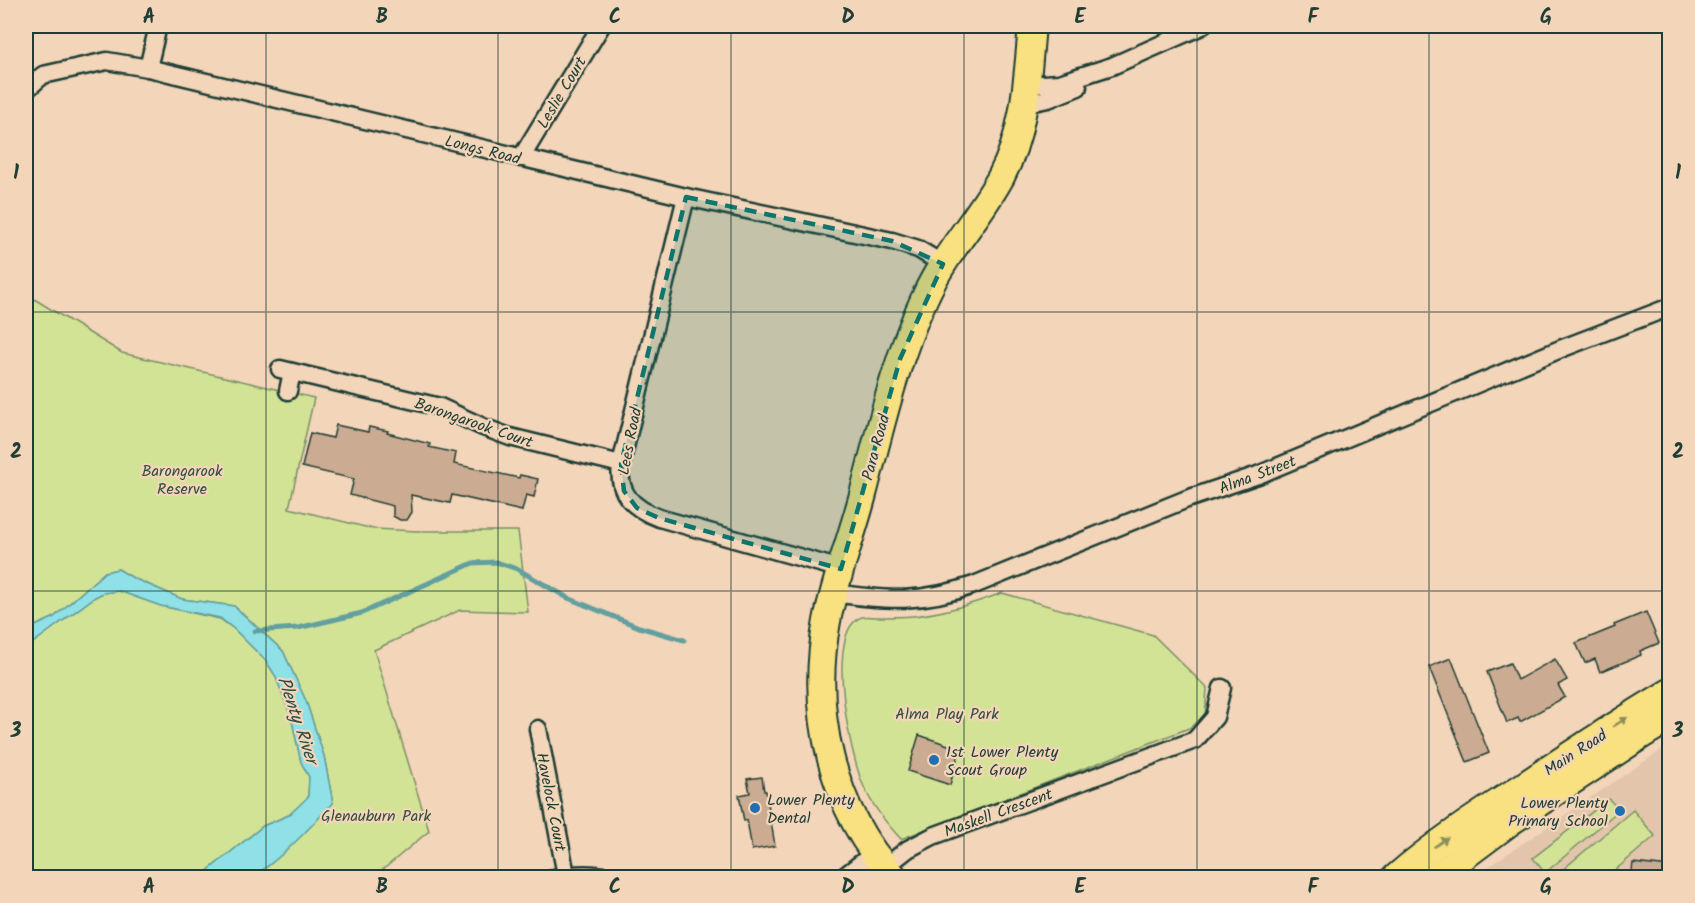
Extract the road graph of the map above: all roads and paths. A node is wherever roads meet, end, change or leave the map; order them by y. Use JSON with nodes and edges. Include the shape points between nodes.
{"nodes":[{"id":1,"x":158,"y":26,"type":"edge"},
{"id":2,"x":601,"y":26,"type":"edge"},
{"id":3,"x":1032,"y":26,"type":"edge"},
{"id":4,"x":1202,"y":26,"type":"edge"},
{"id":5,"x":148,"y":68,"type":"junction"},
{"id":6,"x":26,"y":90,"type":"edge"},
{"id":7,"x":1026,"y":95,"type":"junction"},
{"id":8,"x":521,"y":158,"type":"junction"},
{"id":9,"x":686,"y":197,"type":"junction"},
{"id":10,"x":943,"y":264,"type":"junction"},
{"id":11,"x":1670,"y":307,"type":"edge"},
{"id":12,"x":288,"y":391,"type":"dead end"},
{"id":13,"x":621,"y":464,"type":"junction"},
{"id":14,"x":838,"y":581,"type":"junction"},
{"id":15,"x":1222,"y":688,"type":"dead end"},
{"id":16,"x":1670,"y":692,"type":"edge"},
{"id":17,"x":1670,"y":718,"type":"edge"},
{"id":18,"x":538,"y":729,"type":"dead end"},
{"id":19,"x":884,"y":866,"type":"edge"},
{"id":20,"x":560,"y":876,"type":"edge"},
{"id":21,"x":615,"y":878,"type":"edge"},
{"id":22,"x":842,"y":878,"type":"edge"},
{"id":23,"x":1395,"y":878,"type":"edge"},
{"id":24,"x":1435,"y":878,"type":"edge"}],
"edges":[{"from":1,"to":5,"type":"street"},
{"from":2,"to":8,"type":"street","name":"Leslie Court"},
{"from":3,"to":7,"type":"main road","name":"Para Road"},
{"from":4,"to":7,"type":"street","via":[[1112,66]]},
{"from":5,"to":6,"type":"street","name":"Longs Road","via":[[107,62],[43,75]]},
{"from":5,"to":8,"type":"street","name":"Longs Road"},
{"from":7,"to":10,"type":"main road","name":"Para Road","via":[[1020,128],[1001,176]]},
{"from":8,"to":9,"type":"street","name":"Longs Road"},
{"from":9,"to":10,"type":"street","name":"Longs Road","via":[[891,241],[918,249]]},
{"from":9,"to":13,"type":"street","name":"Lees Road"},
{"from":10,"to":14,"type":"main road","name":"Para Road","via":[[926,294],[900,359]]},
{"from":11,"to":14,"type":"street","name":"Alma Street","via":[[1258,475],[974,585],[935,596],[881,599]]},
{"from":12,"to":13,"type":"street","name":"Barongarook Court","via":[[286,371],[440,407],[510,437]]},
{"from":13,"to":14,"type":"street","name":"Lees Road","via":[[624,491],[647,514]]},
{"from":14,"to":19,"type":"main road","name":"Para Road","via":[[821,663],[823,725],[842,791],[861,833]]},
{"from":15,"to":19,"type":"street","name":"Maskell Crescent","via":[[1215,717],[1195,740],[933,836]]},
{"from":23,"to":16,"type":"main road","name":"Main Road","one_way":true,"via":[[1492,806]]},
{"from":17,"to":24,"type":"main road","name":"Main Road","via":[[1510,822]]},
{"from":18,"to":20,"type":"street","name":"Havelock Court"},
{"from":19,"to":22,"type":"street","name":"Maskell Crescent"},
{"from":20,"to":21,"type":"street","via":[[589,873]]}]}
